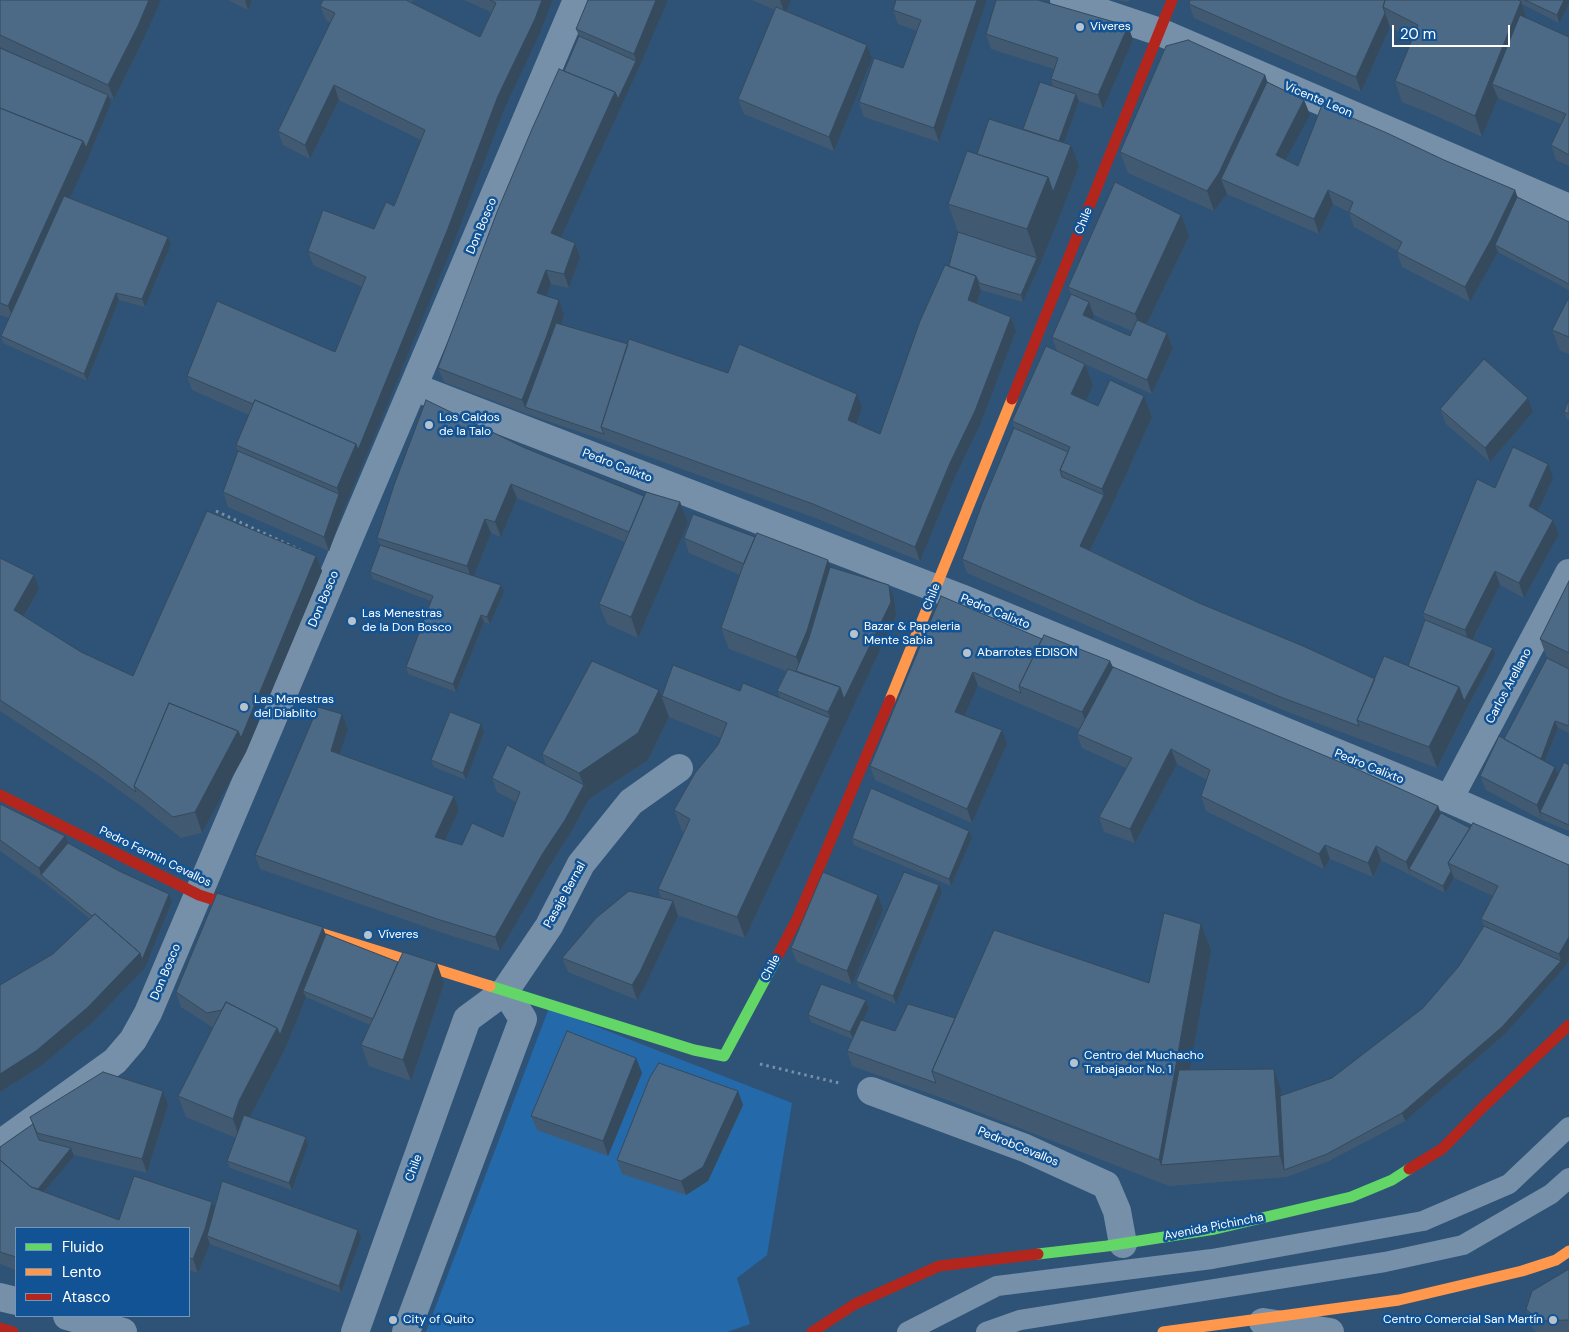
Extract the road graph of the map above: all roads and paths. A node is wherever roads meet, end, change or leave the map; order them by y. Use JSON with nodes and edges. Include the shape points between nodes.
{"nodes":[{"id":1,"x":577,"y":0,"type":"edge"},
{"id":2,"x":1064,"y":0,"type":"edge"},
{"id":3,"x":1172,"y":0,"type":"edge"},
{"id":4,"x":1160,"y":32,"type":"junction"},
{"id":5,"x":1569,"y":208,"type":"edge"},
{"id":6,"x":414,"y":387,"type":"junction"},
{"id":7,"x":216,"y":511,"type":"dead end"},
{"id":8,"x":307,"y":553,"type":"edge"},
{"id":9,"x":1569,"y":573,"type":"edge"},
{"id":10,"x":936,"y":588,"type":"junction"},
{"id":11,"x":680,"y":768,"type":"dead end"},
{"id":12,"x":0,"y":795,"type":"edge"},
{"id":13,"x":1449,"y":799,"type":"junction"},
{"id":14,"x":1569,"y":852,"type":"edge"},
{"id":15,"x":199,"y":895,"type":"junction"},
{"id":16,"x":261,"y":914,"type":"edge"},
{"id":17,"x":296,"y":926,"type":"edge"},
{"id":18,"x":505,"y":991,"type":"junction"},
{"id":19,"x":1569,"y":1025,"type":"edge"},
{"id":20,"x":724,"y":1056,"type":"junction"},
{"id":21,"x":871,"y":1091,"type":"joint"},
{"id":22,"x":1569,"y":1127,"type":"edge"},
{"id":23,"x":0,"y":1144,"type":"edge"},
{"id":24,"x":1569,"y":1178,"type":"edge"},
{"id":25,"x":1123,"y":1244,"type":"junction"},
{"id":26,"x":1569,"y":1251,"type":"edge"},
{"id":27,"x":0,"y":1296,"type":"edge"},
{"id":28,"x":15,"y":1301,"type":"edge"},
{"id":29,"x":71,"y":1317,"type":"edge"},
{"id":30,"x":1254,"y":1320,"type":"junction"},
{"id":31,"x":0,"y":1328,"type":"edge"},
{"id":32,"x":13,"y":1332,"type":"edge"},
{"id":33,"x":124,"y":1332,"type":"edge"},
{"id":34,"x":355,"y":1332,"type":"edge"},
{"id":35,"x":406,"y":1332,"type":"edge"},
{"id":36,"x":812,"y":1332,"type":"edge"},
{"id":37,"x":907,"y":1332,"type":"edge"},
{"id":38,"x":986,"y":1332,"type":"edge"},
{"id":39,"x":1163,"y":1332,"type":"edge"},
{"id":40,"x":1330,"y":1332,"type":"edge"}],
"edges":[{"from":1,"to":6,"type":"street","name":"Don Bosco"},
{"from":2,"to":4,"type":"street","name":"Vicente Leon"},
{"from":3,"to":4,"type":"street","name":"Chile"},
{"from":4,"to":5,"type":"street","name":"Vicente Leon"},
{"from":4,"to":10,"type":"street","name":"Chile"},
{"from":6,"to":10,"type":"street","name":"Pedro Calixto"},
{"from":6,"to":15,"type":"street","name":"Don Bosco"},
{"from":7,"to":8,"type":"path"},
{"from":9,"to":13,"type":"street","name":"Carlos Arellano"},
{"from":10,"to":13,"type":"street","name":"Pedro Calixto"},
{"from":10,"to":20,"type":"street","name":"Chile","via":[[798,917]]},
{"from":11,"to":18,"type":"street","name":"Pasaje Bernal","via":[[631,802],[581,864],[549,926]]},
{"from":12,"to":15,"type":"street","name":"Pedro Fermin Cevallos"},
{"from":13,"to":14,"type":"street","name":"Pedro Calixto"},
{"from":15,"to":16,"type":"street","name":"Pedro Fermin Cevallos"},
{"from":15,"to":23,"type":"street","name":"Don Bosco","via":[[133,1040],[115,1061]]},
{"from":17,"to":18,"type":"street"},
{"from":18,"to":20,"type":"street","via":[[694,1050]]},
{"from":18,"to":34,"type":"street","name":"Chile","via":[[467,1020]]},
{"from":18,"to":35,"type":"street","via":[[523,1019]]},
{"from":19,"to":25,"type":"street","name":"Avenida Pichincha","via":[[1442,1149],[1392,1180],[1351,1197],[1215,1229]]},
{"from":20,"to":21,"type":"path"},
{"from":21,"to":25,"type":"street","name":"PedrobCevallos","via":[[1026,1148],[1106,1185],[1117,1211]]},
{"from":22,"to":37,"type":"lane","via":[[1509,1184],[1423,1221],[1212,1259],[997,1286]]},
{"from":24,"to":38,"type":"lane","via":[[1551,1194],[1463,1245],[1385,1262],[1020,1320]]},
{"from":25,"to":36,"type":"street","name":"Avenida Pichincha","via":[[939,1266],[854,1304]]},
{"from":26,"to":30,"type":"street","via":[[1556,1260],[1522,1272],[1399,1300]]},
{"from":27,"to":28,"type":"street"},
{"from":29,"to":33,"type":"street"},
{"from":30,"to":39,"type":"street"},
{"from":30,"to":40,"type":"street"},
{"from":31,"to":32,"type":"street"}]}
